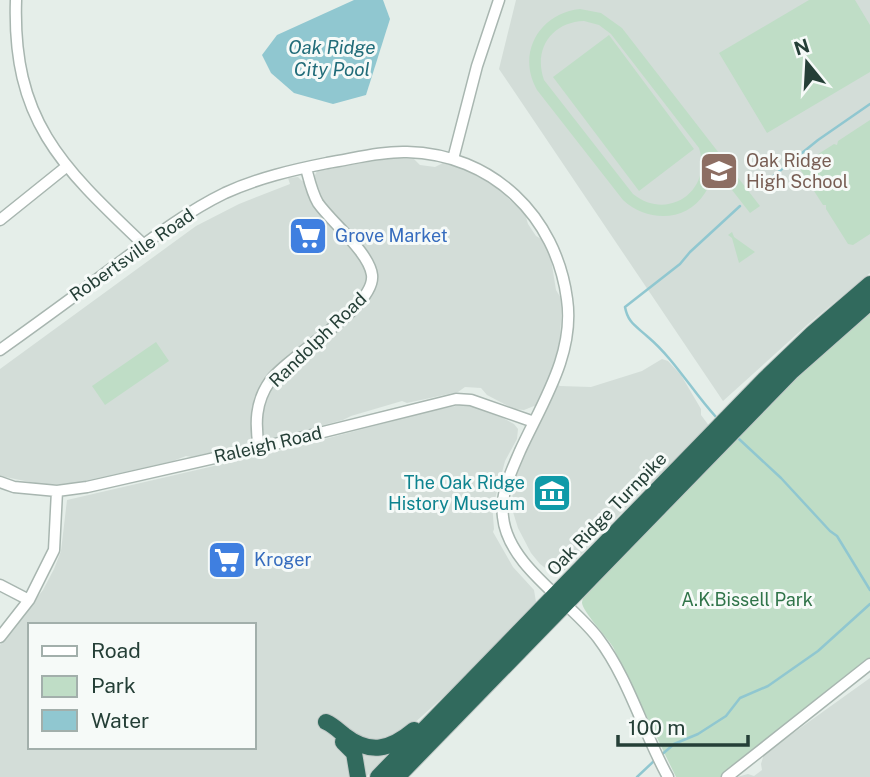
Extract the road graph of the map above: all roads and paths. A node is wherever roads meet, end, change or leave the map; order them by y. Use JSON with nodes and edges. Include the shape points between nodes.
{"nodes":[{"id":1,"x":16,"y":0,"type":"edge"},
{"id":2,"x":499,"y":0,"type":"edge"},
{"id":3,"x":453,"y":159,"type":"junction"},
{"id":4,"x":66,"y":167,"type":"junction"},
{"id":5,"x":306,"y":167,"type":"junction"},
{"id":6,"x":0,"y":220,"type":"edge"},
{"id":7,"x":144,"y":245,"type":"junction"},
{"id":8,"x":870,"y":284,"type":"edge"},
{"id":9,"x":870,"y":302,"type":"edge"},
{"id":10,"x":0,"y":349,"type":"edge"},
{"id":11,"x":534,"y":422,"type":"junction"},
{"id":12,"x":260,"y":448,"type":"junction"},
{"id":13,"x":0,"y":482,"type":"edge"},
{"id":14,"x":57,"y":491,"type":"junction"},
{"id":15,"x":0,"y":585,"type":"edge"},
{"id":16,"x":561,"y":599,"type":"junction"},
{"id":17,"x":29,"y":600,"type":"junction"},
{"id":18,"x":0,"y":637,"type":"edge"},
{"id":19,"x":870,"y":664,"type":"edge"},
{"id":20,"x":484,"y":669,"type":"junction"},
{"id":21,"x":358,"y":777,"type":"edge"},
{"id":22,"x":378,"y":777,"type":"edge"},
{"id":23,"x":397,"y":777,"type":"edge"},
{"id":24,"x":668,"y":777,"type":"edge"},
{"id":25,"x":727,"y":777,"type":"edge"}],
"edges":[{"from":1,"to":4,"type":"street","via":[[16,46],[27,96]]},
{"from":2,"to":3,"type":"street"},
{"from":3,"to":5,"type":"street","name":"Robertsville Road","via":[[406,152]]},
{"from":3,"to":11,"type":"street","name":"Robertsville Road","via":[[496,180],[525,204],[547,234],[563,274],[568,303],[564,352]]},
{"from":4,"to":6,"type":"street"},
{"from":4,"to":7,"type":"street"},
{"from":5,"to":7,"type":"street","name":"Robertsville Road","via":[[226,193],[183,216]]},
{"from":5,"to":12,"type":"street","name":"Randolph Road","via":[[318,202],[370,265],[373,280],[369,293],[354,308],[270,382],[257,414]]},
{"from":7,"to":10,"type":"street","name":"Robertsville Road"},
{"from":8,"to":16,"type":"highway","name":"Oak Ridge Turnpike","via":[[799,345]]},
{"from":9,"to":16,"type":"highway","name":"Oak Ridge Turnpike","via":[[792,371]]},
{"from":11,"to":12,"type":"street","name":"Raleigh Road","via":[[456,398]]},
{"from":11,"to":16,"type":"street","name":"Robertsville Road","via":[[507,480],[502,516],[519,555]]},
{"from":12,"to":14,"type":"street","name":"Raleigh Road"},
{"from":13,"to":14,"type":"street","name":"Raleigh Road"},
{"from":14,"to":17,"type":"street","via":[[54,550]]},
{"from":15,"to":17,"type":"street"},
{"from":16,"to":20,"type":"highway","name":"Oak Ridge Turnpike"},
{"from":16,"to":23,"type":"highway","name":"Oak Ridge Turnpike"},
{"from":16,"to":24,"type":"street","name":"Robertsville Road","via":[[603,645]]},
{"from":17,"to":18,"type":"street"},
{"from":19,"to":25,"type":"street"},
{"from":20,"to":21,"type":"highway","via":[[391,745],[362,746],[326,722],[329,731],[354,752]]},
{"from":20,"to":22,"type":"highway","name":"Oak Ridge Turnpike"}]}
